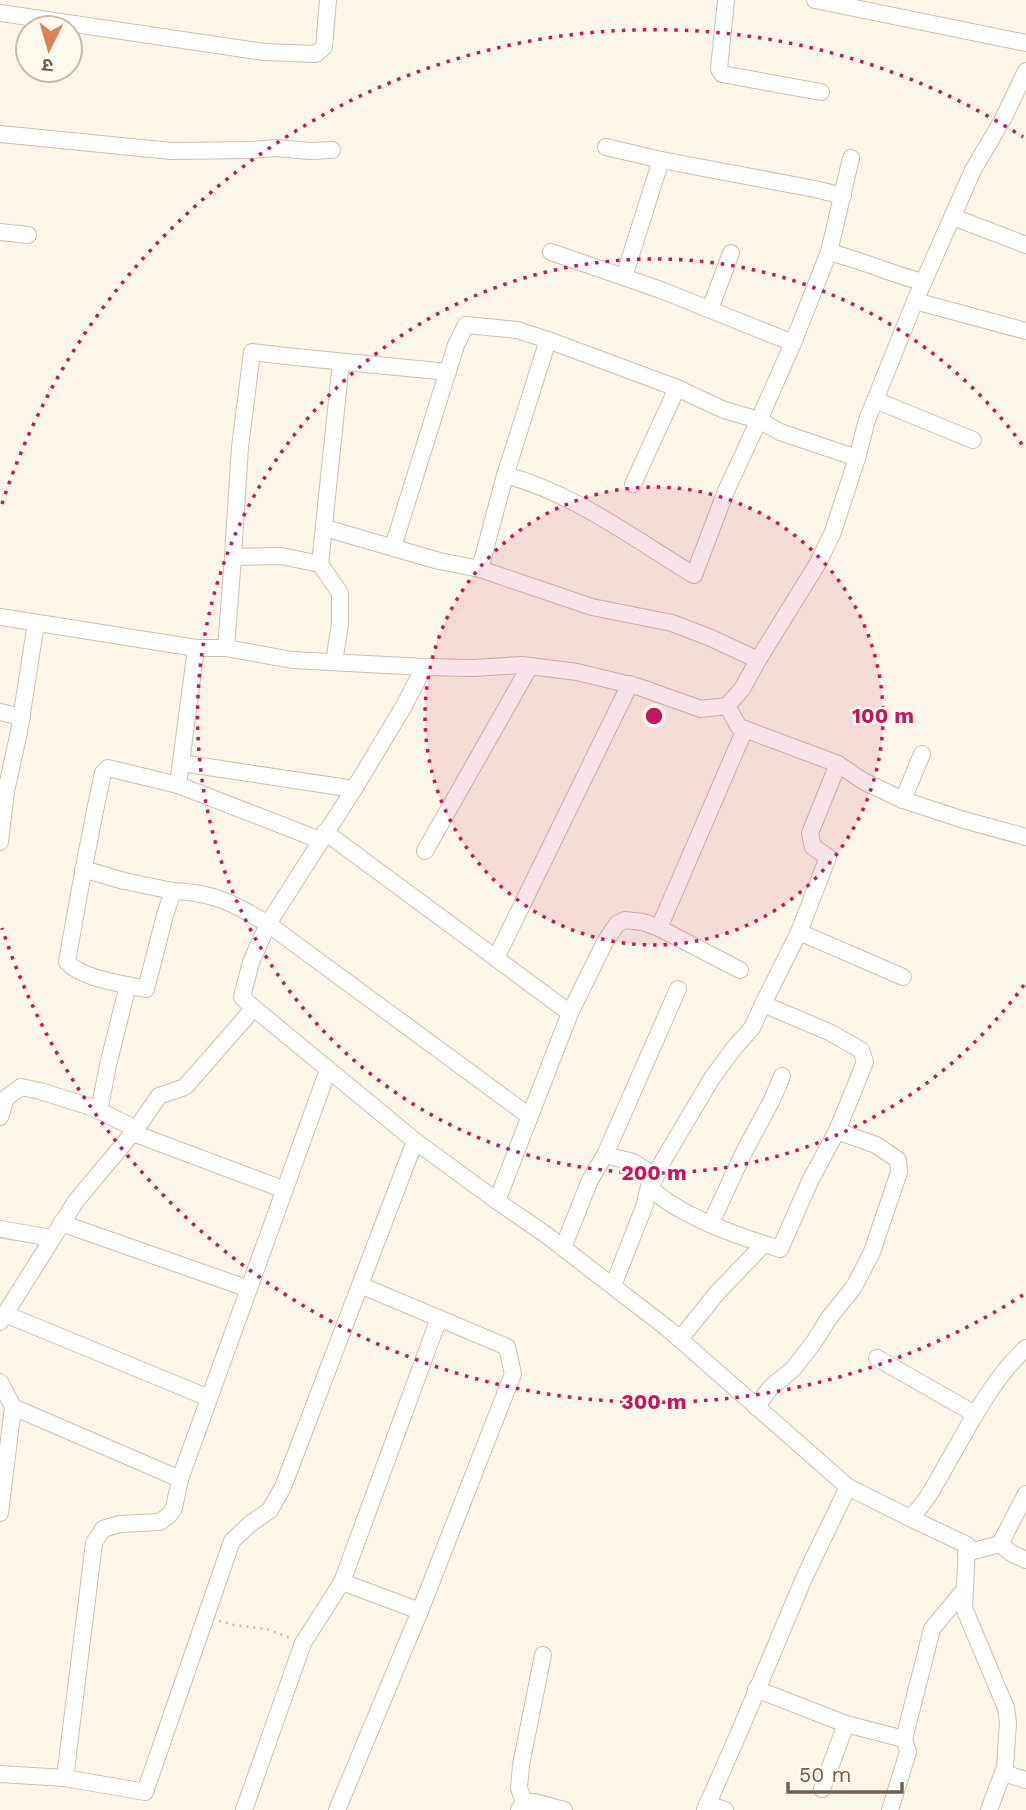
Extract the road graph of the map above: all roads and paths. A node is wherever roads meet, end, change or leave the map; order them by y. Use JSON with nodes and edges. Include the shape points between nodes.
{"nodes":[{"id":1,"x":328,"y":0,"type":"edge"},
{"id":2,"x":726,"y":0,"type":"edge"},
{"id":3,"x":815,"y":0,"type":"edge"},
{"id":4,"x":0,"y":13,"type":"edge"},
{"id":5,"x":1026,"y":43,"type":"edge"},
{"id":6,"x":1026,"y":71,"type":"edge"},
{"id":7,"x":821,"y":92,"type":"dead end"},
{"id":8,"x":0,"y":134,"type":"edge"},
{"id":9,"x":606,"y":147,"type":"dead end"},
{"id":10,"x":332,"y":150,"type":"dead end"},
{"id":11,"x":851,"y":158,"type":"dead end"},
{"id":12,"x":661,"y":160,"type":"junction"},
{"id":13,"x":843,"y":196,"type":"junction"},
{"id":14,"x":953,"y":217,"type":"junction"},
{"id":15,"x":0,"y":232,"type":"edge"},
{"id":16,"x":28,"y":235,"type":"dead end"},
{"id":17,"x":1026,"y":245,"type":"edge"},
{"id":18,"x":551,"y":252,"type":"dead end"},
{"id":19,"x":829,"y":252,"type":"junction"},
{"id":20,"x":731,"y":253,"type":"dead end"},
{"id":21,"x":624,"y":277,"type":"junction"},
{"id":22,"x":923,"y":282,"type":"junction"},
{"id":23,"x":915,"y":301,"type":"junction"},
{"id":24,"x":710,"y":309,"type":"junction"},
{"id":25,"x":1026,"y":331,"type":"edge"},
{"id":26,"x":548,"y":340,"type":"junction"},
{"id":27,"x":793,"y":343,"type":"junction"},
{"id":28,"x":341,"y":362,"type":"junction"},
{"id":29,"x":447,"y":372,"type":"junction"},
{"id":30,"x":677,"y":388,"type":"junction"},
{"id":31,"x":875,"y":400,"type":"junction"},
{"id":32,"x":759,"y":420,"type":"junction"},
{"id":33,"x":973,"y":440,"type":"dead end"},
{"id":34,"x":857,"y":458,"type":"junction"},
{"id":35,"x":505,"y":475,"type":"junction"},
{"id":36,"x":633,"y":484,"type":"dead end"},
{"id":37,"x":325,"y":528,"type":"junction"},
{"id":38,"x":393,"y":547,"type":"junction"},
{"id":39,"x":233,"y":557,"type":"junction"},
{"id":40,"x":320,"y":564,"type":"junction"},
{"id":41,"x":480,"y":569,"type":"junction"},
{"id":42,"x":0,"y":617,"type":"edge"},
{"id":43,"x":36,"y":623,"type":"junction"},
{"id":44,"x":196,"y":648,"type":"junction"},
{"id":45,"x":226,"y":648,"type":"junction"},
{"id":46,"x":758,"y":660,"type":"junction"},
{"id":47,"x":334,"y":662,"type":"junction"},
{"id":48,"x":530,"y":666,"type":"junction"},
{"id":49,"x":424,"y":667,"type":"junction"},
{"id":50,"x":630,"y":684,"type":"junction"},
{"id":51,"x":727,"y":706,"type":"junction"},
{"id":52,"x":0,"y":712,"type":"edge"},
{"id":53,"x":22,"y":717,"type":"junction"},
{"id":54,"x":745,"y":729,"type":"junction"},
{"id":55,"x":922,"y":754,"type":"dead end"},
{"id":56,"x":181,"y":762,"type":"junction"},
{"id":57,"x":838,"y":764,"type":"junction"},
{"id":58,"x":178,"y":785,"type":"junction"},
{"id":59,"x":354,"y":789,"type":"junction"},
{"id":60,"x":903,"y":800,"type":"junction"},
{"id":61,"x":2,"y":810,"type":"edge"},
{"id":62,"x":323,"y":836,"type":"junction"},
{"id":63,"x":1026,"y":837,"type":"edge"},
{"id":64,"x":0,"y":842,"type":"edge"},
{"id":65,"x":425,"y":851,"type":"dead end"},
{"id":66,"x":83,"y":869,"type":"junction"},
{"id":67,"x":173,"y":891,"type":"junction"},
{"id":68,"x":268,"y":924,"type":"junction"},
{"id":69,"x":659,"y":928,"type":"junction"},
{"id":70,"x":799,"y":932,"type":"junction"},
{"id":71,"x":496,"y":958,"type":"junction"},
{"id":72,"x":740,"y":970,"type":"dead end"},
{"id":73,"x":903,"y":977,"type":"dead end"},
{"id":74,"x":128,"y":985,"type":"junction"},
{"id":75,"x":678,"y":989,"type":"dead end"},
{"id":76,"x":763,"y":1004,"type":"junction"},
{"id":77,"x":254,"y":1008,"type":"junction"},
{"id":78,"x":570,"y":1013,"type":"junction"},
{"id":79,"x":328,"y":1070,"type":"junction"},
{"id":80,"x":782,"y":1076,"type":"dead end"},
{"id":81,"x":99,"y":1111,"type":"junction"},
{"id":82,"x":529,"y":1115,"type":"junction"},
{"id":83,"x":0,"y":1116,"type":"edge"},
{"id":84,"x":837,"y":1130,"type":"junction"},
{"id":85,"x":134,"y":1131,"type":"junction"},
{"id":86,"x":415,"y":1141,"type":"junction"},
{"id":87,"x":605,"y":1155,"type":"junction"},
{"id":88,"x":650,"y":1188,"type":"junction"},
{"id":89,"x":285,"y":1190,"type":"junction"},
{"id":90,"x":497,"y":1201,"type":"junction"},
{"id":91,"x":61,"y":1223,"type":"junction"},
{"id":92,"x":710,"y":1223,"type":"junction"},
{"id":93,"x":0,"y":1229,"type":"edge"},
{"id":94,"x":52,"y":1238,"type":"junction"},
{"id":95,"x":764,"y":1244,"type":"junction"},
{"id":96,"x":563,"y":1248,"type":"junction"},
{"id":97,"x":360,"y":1285,"type":"junction"},
{"id":98,"x":613,"y":1286,"type":"junction"},
{"id":99,"x":248,"y":1289,"type":"junction"},
{"id":100,"x":2,"y":1318,"type":"edge"},
{"id":101,"x":439,"y":1318,"type":"junction"},
{"id":102,"x":680,"y":1339,"type":"junction"},
{"id":103,"x":1026,"y":1348,"type":"edge"},
{"id":104,"x":877,"y":1358,"type":"dead end"},
{"id":105,"x":0,"y":1382,"type":"edge"},
{"id":106,"x":209,"y":1398,"type":"junction"},
{"id":107,"x":756,"y":1406,"type":"junction"},
{"id":108,"x":13,"y":1407,"type":"junction"},
{"id":109,"x":975,"y":1413,"type":"junction"},
{"id":110,"x":180,"y":1479,"type":"junction"},
{"id":111,"x":848,"y":1487,"type":"junction"},
{"id":112,"x":1026,"y":1494,"type":"edge"},
{"id":113,"x":0,"y":1513,"type":"edge"},
{"id":114,"x":910,"y":1518,"type":"junction"},
{"id":115,"x":1000,"y":1544,"type":"junction"},
{"id":116,"x":966,"y":1553,"type":"junction"},
{"id":117,"x":1026,"y":1560,"type":"edge"},
{"id":118,"x":342,"y":1583,"type":"junction"},
{"id":119,"x":965,"y":1589,"type":"junction"},
{"id":120,"x":420,"y":1611,"type":"junction"},
{"id":121,"x":205,"y":1618,"type":"junction"},
{"id":122,"x":303,"y":1643,"type":"junction"},
{"id":123,"x":543,"y":1655,"type":"dead end"},
{"id":124,"x":756,"y":1689,"type":"junction"},
{"id":125,"x":846,"y":1724,"type":"junction"},
{"id":126,"x":904,"y":1739,"type":"junction"},
{"id":127,"x":1003,"y":1773,"type":"junction"},
{"id":128,"x":0,"y":1774,"type":"edge"},
{"id":129,"x":65,"y":1778,"type":"junction"},
{"id":130,"x":1026,"y":1780,"type":"edge"},
{"id":131,"x":822,"y":1788,"type":"dead end"},
{"id":132,"x":521,"y":1806,"type":"edge"},
{"id":133,"x":706,"y":1807,"type":"edge"},
{"id":134,"x":244,"y":1810,"type":"edge"},
{"id":135,"x":337,"y":1810,"type":"edge"},
{"id":136,"x":564,"y":1810,"type":"edge"},
{"id":137,"x":725,"y":1810,"type":"edge"},
{"id":138,"x":890,"y":1810,"type":"edge"},
{"id":139,"x":989,"y":1810,"type":"edge"}],
"edges":[{"from":1,"to":4,"type":"street","via":[[324,47],[316,54],[264,52]]},
{"from":2,"to":7,"type":"street","via":[[722,74]]},
{"from":3,"to":5,"type":"street"},
{"from":6,"to":14,"type":"street"},
{"from":8,"to":10,"type":"street","via":[[171,151]]},
{"from":9,"to":12,"type":"street"},
{"from":11,"to":13,"type":"street"},
{"from":12,"to":13,"type":"street"},
{"from":12,"to":21,"type":"street"},
{"from":13,"to":19,"type":"street"},
{"from":14,"to":17,"type":"street"},
{"from":14,"to":22,"type":"street"},
{"from":15,"to":16,"type":"street"},
{"from":18,"to":21,"type":"street"},
{"from":19,"to":22,"type":"street"},
{"from":19,"to":27,"type":"street"},
{"from":20,"to":24,"type":"street"},
{"from":21,"to":24,"type":"street"},
{"from":22,"to":23,"type":"street"},
{"from":23,"to":25,"type":"street"},
{"from":23,"to":31,"type":"street"},
{"from":24,"to":27,"type":"street"},
{"from":26,"to":29,"type":"street","via":[[517,330],[466,325]]},
{"from":26,"to":30,"type":"street"},
{"from":26,"to":35,"type":"street"},
{"from":27,"to":32,"type":"street"},
{"from":28,"to":29,"type":"street"},
{"from":28,"to":37,"type":"street"},
{"from":28,"to":39,"type":"street","via":[[252,352]]},
{"from":29,"to":38,"type":"street"},
{"from":30,"to":32,"type":"street"},
{"from":30,"to":36,"type":"street"},
{"from":31,"to":33,"type":"street"},
{"from":31,"to":34,"type":"street"},
{"from":32,"to":34,"type":"street","via":[[780,432]]},
{"from":32,"to":35,"type":"street","via":[[694,575],[580,506]]},
{"from":34,"to":46,"type":"street","via":[[818,563]]},
{"from":35,"to":41,"type":"street"},
{"from":37,"to":38,"type":"street"},
{"from":37,"to":40,"type":"street"},
{"from":38,"to":41,"type":"street"},
{"from":39,"to":40,"type":"street","via":[[281,556]]},
{"from":39,"to":45,"type":"street"},
{"from":40,"to":47,"type":"street","via":[[340,593]]},
{"from":41,"to":46,"type":"street","via":[[592,607],[672,623]]},
{"from":42,"to":43,"type":"street"},
{"from":43,"to":44,"type":"street"},
{"from":43,"to":53,"type":"street"},
{"from":44,"to":45,"type":"street"},
{"from":44,"to":56,"type":"street"},
{"from":45,"to":47,"type":"street"},
{"from":46,"to":51,"type":"street"},
{"from":47,"to":49,"type":"street"},
{"from":48,"to":49,"type":"street"},
{"from":48,"to":50,"type":"street"},
{"from":48,"to":65,"type":"street"},
{"from":49,"to":59,"type":"street"},
{"from":50,"to":51,"type":"street","via":[[701,709]]},
{"from":50,"to":71,"type":"street"},
{"from":51,"to":54,"type":"street"},
{"from":52,"to":53,"type":"street"},
{"from":53,"to":61,"type":"street"},
{"from":54,"to":57,"type":"street"},
{"from":54,"to":69,"type":"street"},
{"from":55,"to":60,"type":"street"},
{"from":56,"to":58,"type":"street"},
{"from":56,"to":59,"type":"street"},
{"from":57,"to":60,"type":"street"},
{"from":57,"to":70,"type":"street","via":[[810,833],[813,847],[828,856]]},
{"from":58,"to":62,"type":"street"},
{"from":58,"to":66,"type":"street","via":[[107,768]]},
{"from":59,"to":62,"type":"street"},
{"from":60,"to":63,"type":"street"},
{"from":61,"to":64,"type":"street"},
{"from":62,"to":68,"type":"street"},
{"from":62,"to":71,"type":"street"},
{"from":66,"to":67,"type":"street"},
{"from":66,"to":74,"type":"street","via":[[67,962],[87,974]]},
{"from":67,"to":68,"type":"street","via":[[238,906]]},
{"from":67,"to":74,"type":"street","via":[[146,989]]},
{"from":68,"to":77,"type":"street","via":[[242,997]]},
{"from":68,"to":82,"type":"street"},
{"from":69,"to":72,"type":"street"},
{"from":69,"to":78,"type":"street","via":[[625,920],[617,924]]},
{"from":70,"to":73,"type":"street"},
{"from":70,"to":76,"type":"street"},
{"from":71,"to":78,"type":"street"},
{"from":74,"to":81,"type":"street"},
{"from":75,"to":87,"type":"street"},
{"from":76,"to":84,"type":"street","via":[[861,1051],[865,1062]]},
{"from":76,"to":88,"type":"street","via":[[752,1028],[712,1078]]},
{"from":77,"to":79,"type":"street"},
{"from":77,"to":85,"type":"street","via":[[185,1087],[159,1096]]},
{"from":78,"to":82,"type":"street"},
{"from":79,"to":86,"type":"street"},
{"from":79,"to":89,"type":"street"},
{"from":80,"to":92,"type":"street"},
{"from":81,"to":83,"type":"street","via":[[21,1087],[6,1098]]},
{"from":81,"to":85,"type":"street"},
{"from":82,"to":90,"type":"street"},
{"from":84,"to":95,"type":"street","via":[[780,1250]]},
{"from":84,"to":107,"type":"street","via":[[876,1144],[898,1160],[899,1172],[872,1252],[854,1287],[793,1369]]},
{"from":85,"to":89,"type":"street"},
{"from":85,"to":91,"type":"street"},
{"from":86,"to":90,"type":"street"},
{"from":86,"to":97,"type":"street"},
{"from":87,"to":88,"type":"street","via":[[633,1162],[653,1174]]},
{"from":87,"to":96,"type":"street"},
{"from":88,"to":92,"type":"street"},
{"from":88,"to":98,"type":"street"},
{"from":89,"to":99,"type":"street"},
{"from":90,"to":96,"type":"street"},
{"from":91,"to":94,"type":"street"},
{"from":91,"to":99,"type":"street"},
{"from":92,"to":95,"type":"street"},
{"from":93,"to":94,"type":"street"},
{"from":94,"to":100,"type":"street"},
{"from":95,"to":102,"type":"street"},
{"from":96,"to":98,"type":"street"},
{"from":97,"to":101,"type":"street"},
{"from":97,"to":121,"type":"street","via":[[284,1487],[270,1510],[232,1541]]},
{"from":98,"to":102,"type":"street"},
{"from":99,"to":106,"type":"street"},
{"from":100,"to":106,"type":"street"},
{"from":101,"to":118,"type":"street"},
{"from":101,"to":120,"type":"street","via":[[507,1347],[513,1374]]},
{"from":102,"to":107,"type":"street"},
{"from":103,"to":109,"type":"street"},
{"from":104,"to":109,"type":"street"},
{"from":105,"to":108,"type":"street"},
{"from":106,"to":110,"type":"street"},
{"from":107,"to":111,"type":"street"},
{"from":108,"to":110,"type":"street"},
{"from":108,"to":113,"type":"street"},
{"from":109,"to":114,"type":"street","via":[[924,1505]]},
{"from":110,"to":129,"type":"street","via":[[174,1508],[160,1522],[103,1529],[94,1544]]},
{"from":111,"to":114,"type":"street"},
{"from":111,"to":124,"type":"street"},
{"from":112,"to":115,"type":"street"},
{"from":114,"to":116,"type":"street","via":[[967,1545]]},
{"from":115,"to":116,"type":"street"},
{"from":115,"to":117,"type":"street"},
{"from":116,"to":119,"type":"street"},
{"from":118,"to":120,"type":"street"},
{"from":118,"to":122,"type":"street"},
{"from":119,"to":126,"type":"street","via":[[932,1629]]},
{"from":119,"to":127,"type":"street","via":[[964,1608],[1006,1707]]},
{"from":120,"to":135,"type":"street"},
{"from":121,"to":122,"type":"path","via":[[267,1629]]},
{"from":121,"to":129,"type":"street","via":[[145,1792]]},
{"from":122,"to":134,"type":"street"},
{"from":123,"to":132,"type":"street","via":[[521,1765]]},
{"from":124,"to":125,"type":"street"},
{"from":124,"to":133,"type":"street"},
{"from":125,"to":126,"type":"street"},
{"from":125,"to":131,"type":"street"},
{"from":126,"to":138,"type":"street","via":[[908,1752]]},
{"from":127,"to":130,"type":"street"},
{"from":127,"to":139,"type":"street"},
{"from":128,"to":129,"type":"street"},
{"from":132,"to":136,"type":"street","via":[[534,1802]]},
{"from":133,"to":137,"type":"street"}]}
